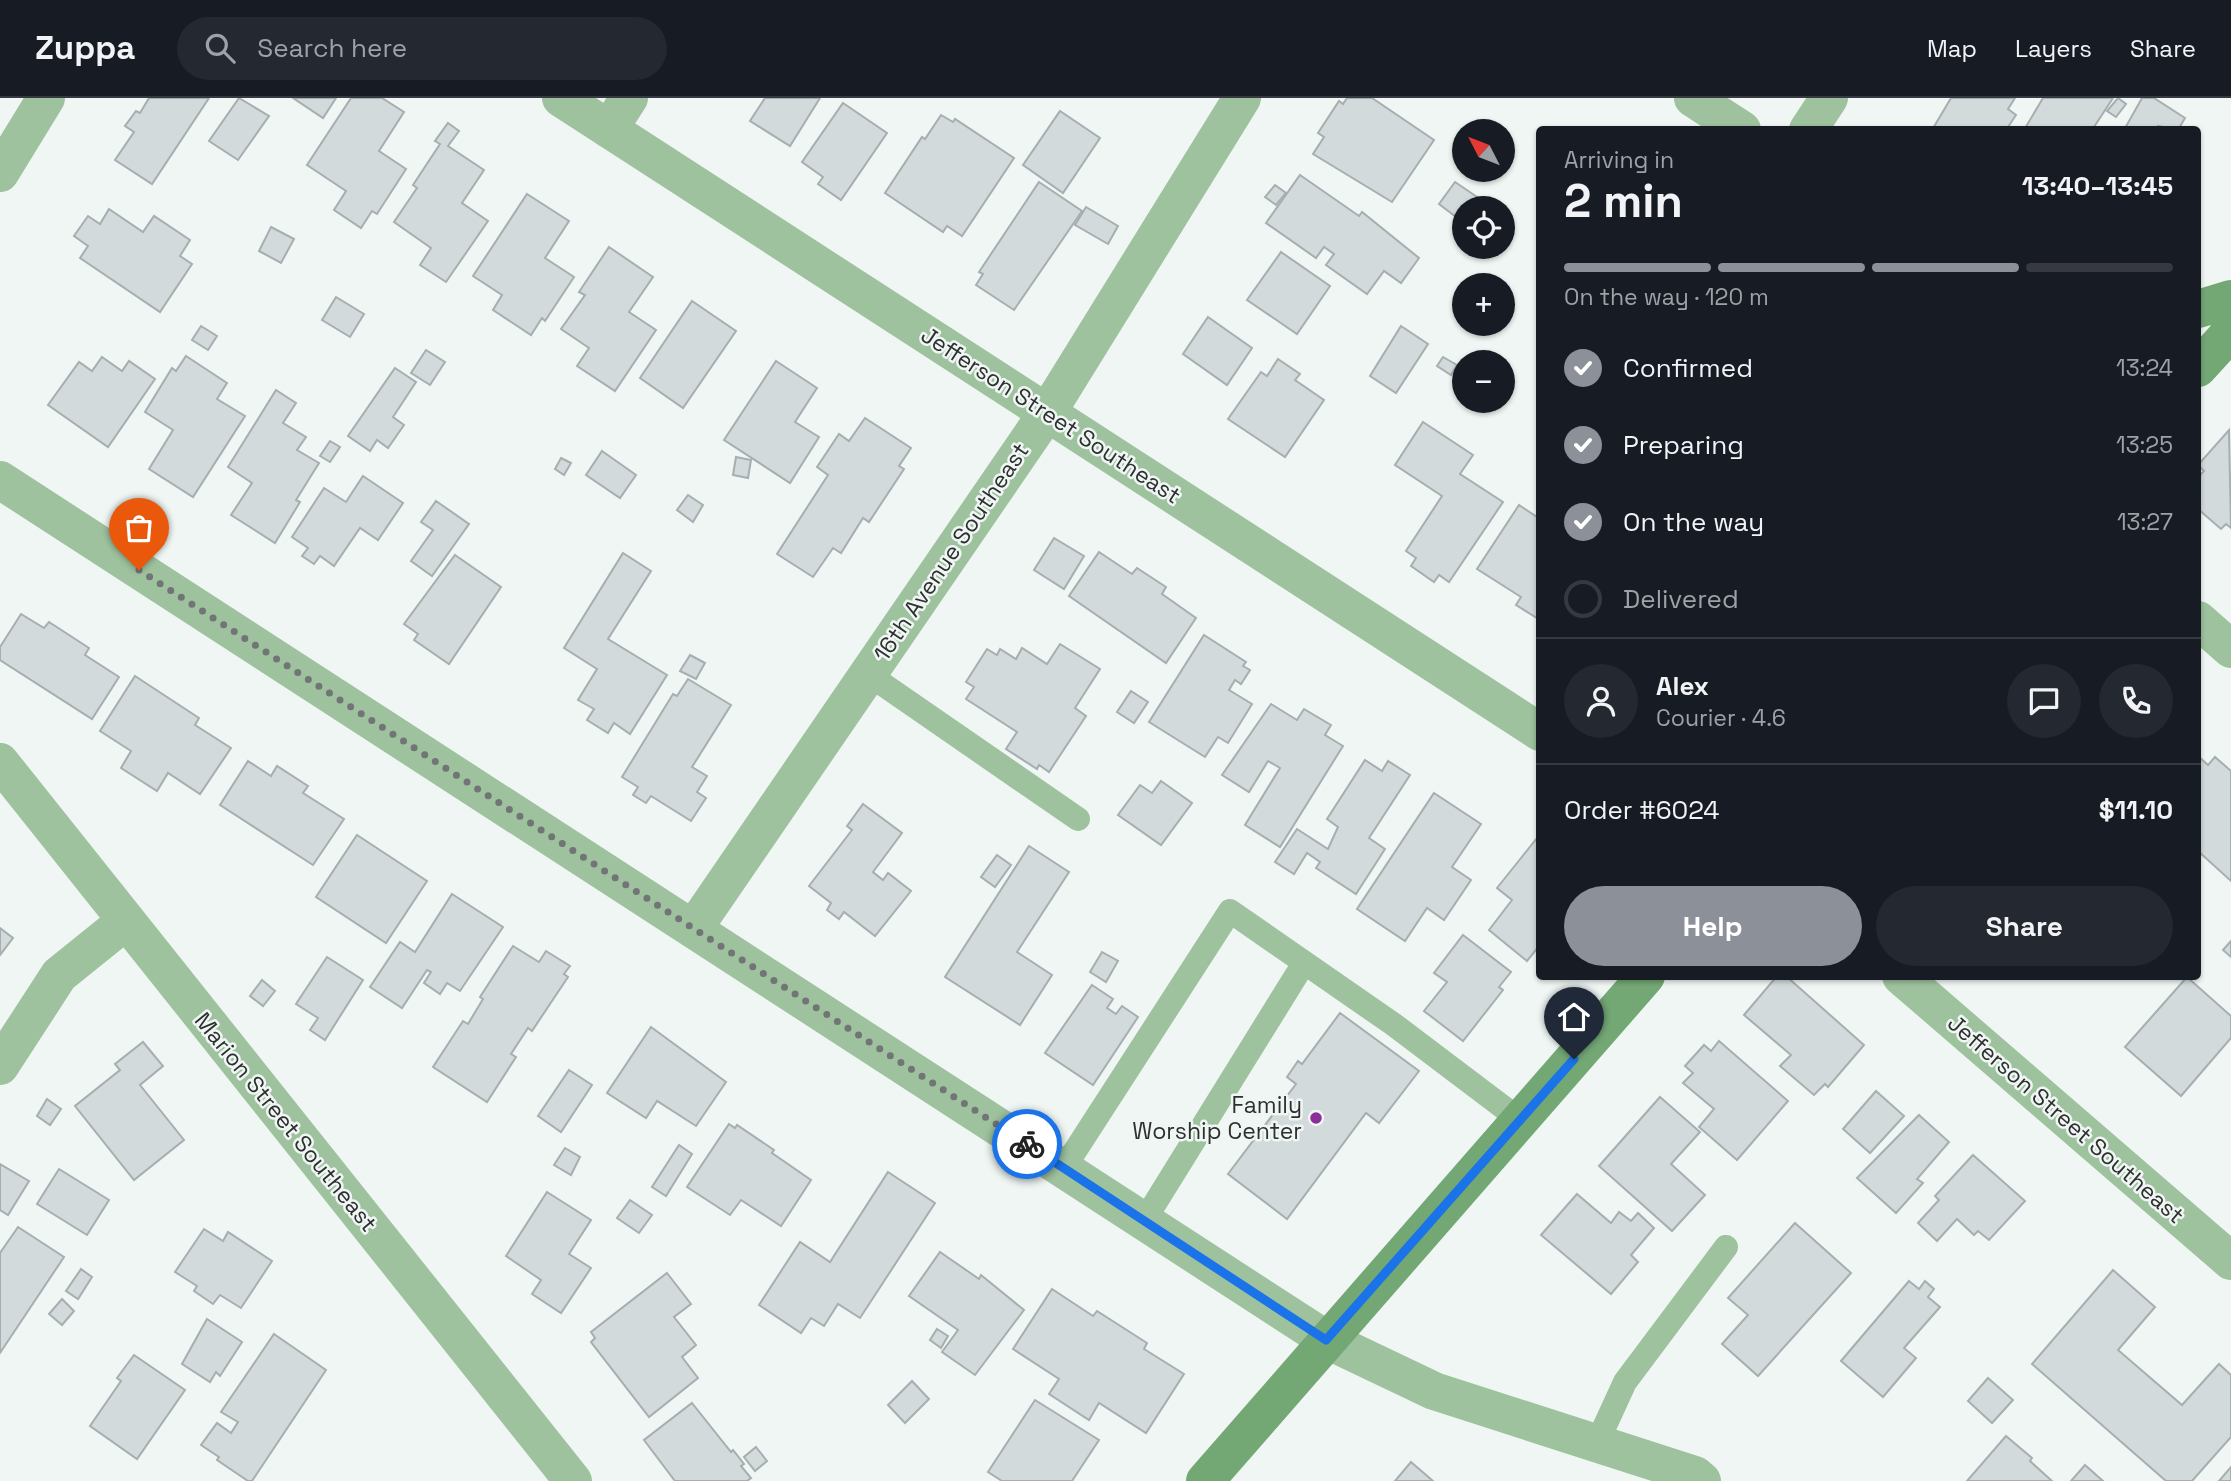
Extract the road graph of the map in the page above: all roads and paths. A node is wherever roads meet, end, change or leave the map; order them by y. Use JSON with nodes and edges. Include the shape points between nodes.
{"nodes":[{"id":1,"x":46,"y":98,"type":"edge"},
{"id":2,"x":561,"y":98,"type":"edge"},
{"id":3,"x":1242,"y":98,"type":"edge"},
{"id":4,"x":1693,"y":98,"type":"edge"},
{"id":5,"x":1829,"y":98,"type":"edge"},
{"id":6,"x":619,"y":113,"type":"edge"},
{"id":7,"x":1736,"y":126,"type":"edge"},
{"id":8,"x":1811,"y":126,"type":"edge"},
{"id":9,"x":0,"y":173,"type":"edge"},
{"id":10,"x":2222,"y":309,"type":"edge"},
{"id":11,"x":2201,"y":365,"type":"edge"},
{"id":12,"x":1047,"y":412,"type":"junction"},
{"id":13,"x":0,"y":480,"type":"edge"},
{"id":14,"x":2201,"y":623,"type":"edge"},
{"id":15,"x":2231,"y":649,"type":"edge"},
{"id":16,"x":868,"y":674,"type":"junction"},
{"id":17,"x":1536,"y":729,"type":"edge"},
{"id":18,"x":0,"y":762,"type":"edge"},
{"id":19,"x":1077,"y":819,"type":"dead end"},
{"id":20,"x":126,"y":921,"type":"junction"},
{"id":21,"x":694,"y":928,"type":"junction"},
{"id":22,"x":1304,"y":963,"type":"junction"},
{"id":23,"x":1642,"y":980,"type":"edge"},
{"id":24,"x":1905,"y":980,"type":"edge"},
{"id":25,"x":0,"y":1066,"type":"edge"},
{"id":26,"x":1520,"y":1120,"type":"junction"},
{"id":27,"x":1064,"y":1168,"type":"junction"},
{"id":28,"x":1144,"y":1221,"type":"junction"},
{"id":29,"x":1726,"y":1247,"type":"dead end"},
{"id":30,"x":2231,"y":1261,"type":"edge"},
{"id":31,"x":1326,"y":1340,"type":"junction"},
{"id":32,"x":1597,"y":1443,"type":"junction"},
{"id":33,"x":573,"y":1481,"type":"edge"},
{"id":34,"x":1205,"y":1481,"type":"edge"},
{"id":35,"x":1702,"y":1481,"type":"edge"}],
"edges":[{"from":1,"to":9,"type":"street"},
{"from":2,"to":6,"type":"street","name":"Jefferson Street Southeast"},
{"from":3,"to":12,"type":"street","name":"16th Avenue Southeast"},
{"from":4,"to":7,"type":"street"},
{"from":5,"to":8,"type":"street"},
{"from":6,"to":12,"type":"street","name":"Jefferson Street Southeast"},
{"from":10,"to":11,"type":"main road","via":[[2228,335]]},
{"from":12,"to":16,"type":"street","name":"16th Avenue Southeast"},
{"from":12,"to":17,"type":"street","name":"Jefferson Street Southeast"},
{"from":13,"to":21,"type":"street"},
{"from":14,"to":15,"type":"street"},
{"from":16,"to":19,"type":"lane"},
{"from":16,"to":21,"type":"street","name":"16th Avenue Southeast"},
{"from":18,"to":20,"type":"street","name":"Marion Street Southeast"},
{"from":20,"to":25,"type":"street","via":[[60,975]]},
{"from":20,"to":33,"type":"street","name":"Marion Street Southeast"},
{"from":21,"to":27,"type":"street"},
{"from":22,"to":26,"type":"lane"},
{"from":22,"to":27,"type":"lane","via":[[1230,911]]},
{"from":22,"to":28,"type":"lane"},
{"from":23,"to":26,"type":"main road"},
{"from":24,"to":30,"type":"street","name":"Jefferson Street Southeast"},
{"from":26,"to":31,"type":"main road"},
{"from":27,"to":28,"type":"street"},
{"from":28,"to":31,"type":"street"},
{"from":29,"to":32,"type":"lane","via":[[1625,1382]]},
{"from":31,"to":32,"type":"street","via":[[1434,1391]]},
{"from":31,"to":34,"type":"main road"},
{"from":32,"to":35,"type":"street"}]}
